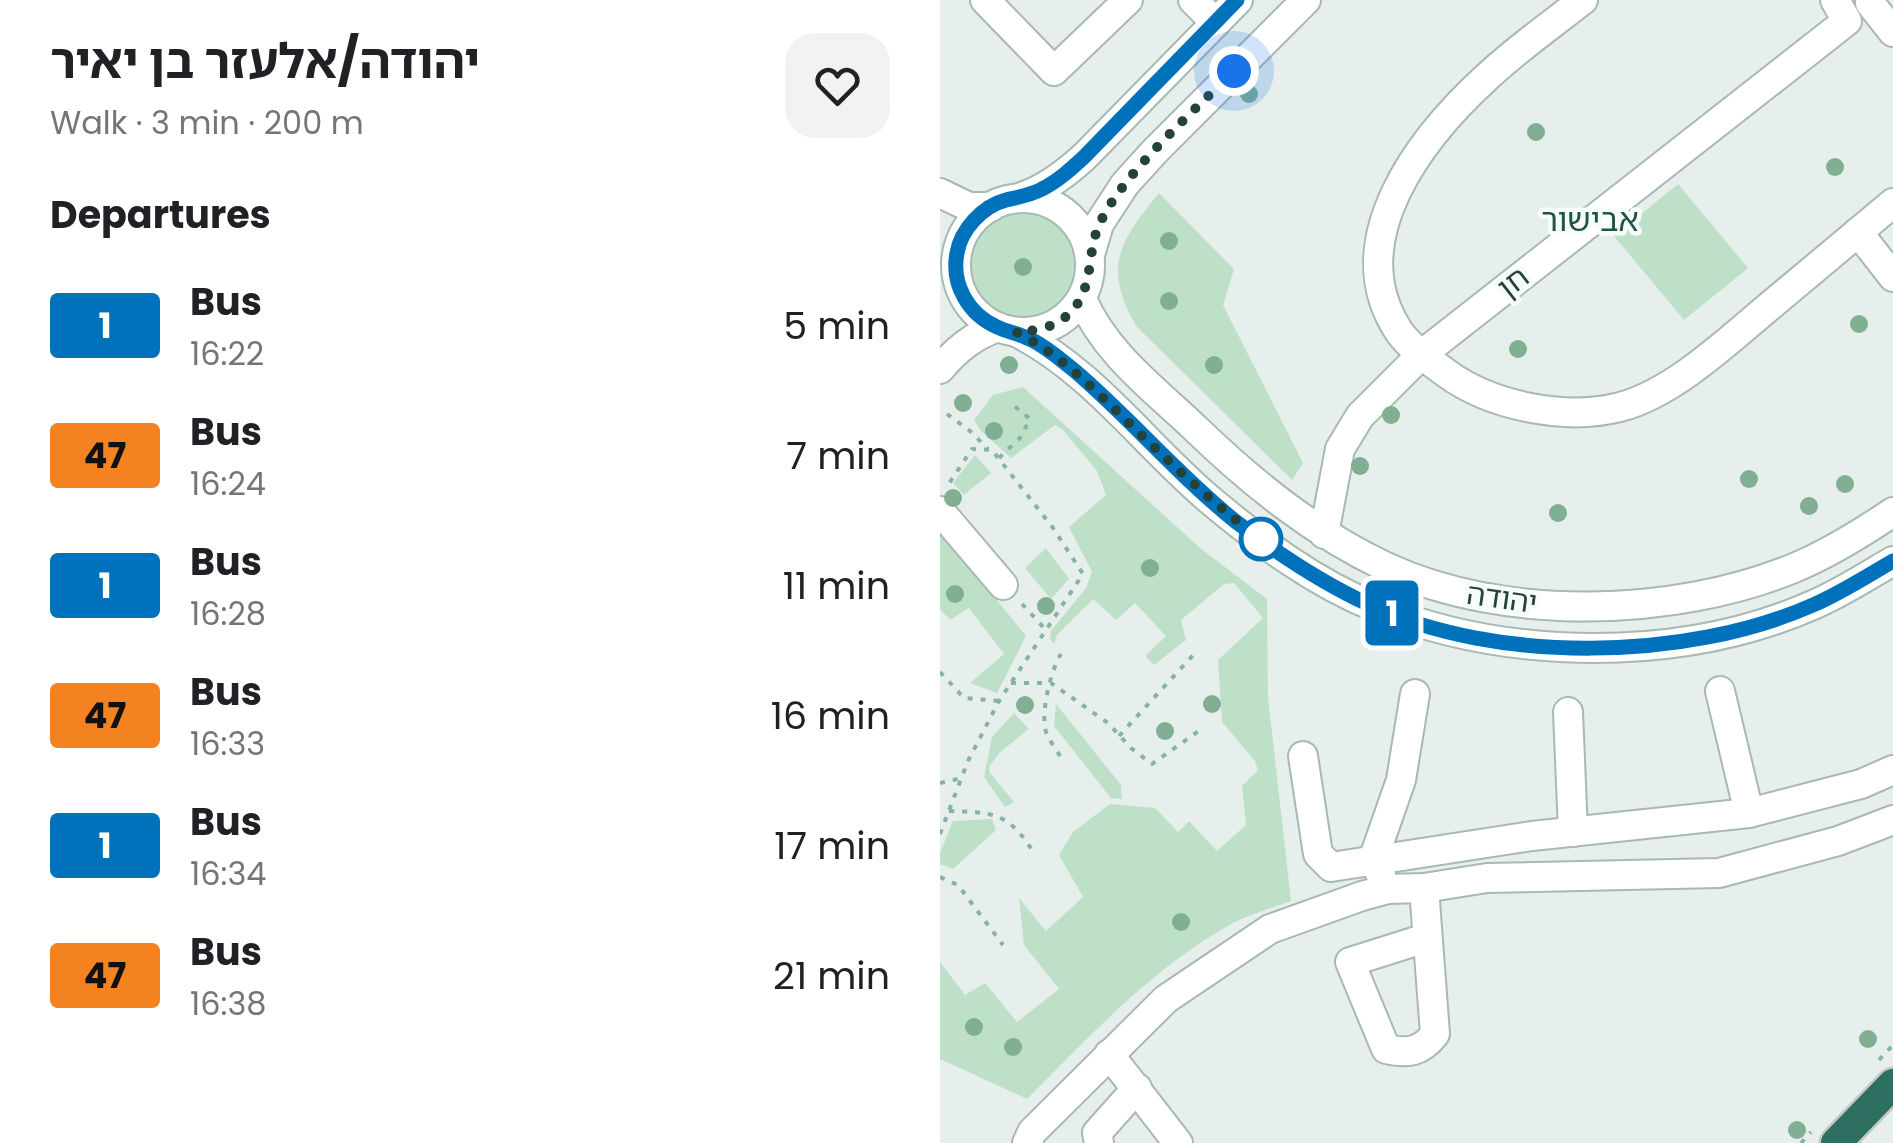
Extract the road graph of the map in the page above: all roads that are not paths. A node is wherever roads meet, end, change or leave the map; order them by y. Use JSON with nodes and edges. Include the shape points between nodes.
{"nodes":[{"id":1,"x":985,"y":0,"type":"edge"},
{"id":2,"x":1128,"y":0,"type":"edge"},
{"id":3,"x":1193,"y":0,"type":"edge"},
{"id":4,"x":1238,"y":0,"type":"edge"},
{"id":5,"x":1306,"y":0,"type":"edge"},
{"id":6,"x":1583,"y":0,"type":"edge"},
{"id":7,"x":1835,"y":0,"type":"edge"},
{"id":8,"x":1870,"y":3,"type":"dead end"},
{"id":9,"x":1215,"y":22,"type":"junction"},
{"id":10,"x":1893,"y":32,"type":"edge"},
{"id":11,"x":940,"y":194,"type":"edge"},
{"id":12,"x":1019,"y":198,"type":"junction"},
{"id":13,"x":1893,"y":203,"type":"edge"},
{"id":14,"x":991,"y":207,"type":"junction"},
{"id":15,"x":1858,"y":232,"type":"junction"},
{"id":16,"x":940,"y":243,"type":"edge"},
{"id":17,"x":1090,"y":255,"type":"junction"},
{"id":18,"x":1893,"y":277,"type":"edge"},
{"id":19,"x":960,"y":284,"type":"junction"},
{"id":20,"x":1082,"y":299,"type":"junction"},
{"id":21,"x":1007,"y":330,"type":"junction"},
{"id":22,"x":1421,"y":354,"type":"junction"},
{"id":23,"x":940,"y":366,"type":"edge"},
{"id":24,"x":940,"y":511,"type":"edge"},
{"id":25,"x":1893,"y":512,"type":"edge"},
{"id":26,"x":1324,"y":534,"type":"junction"},
{"id":27,"x":1893,"y":562,"type":"edge"},
{"id":28,"x":1004,"y":585,"type":"road end"},
{"id":29,"x":1720,"y":692,"type":"dead end"},
{"id":30,"x":1414,"y":694,"type":"dead end"},
{"id":31,"x":1568,"y":712,"type":"dead end"},
{"id":32,"x":1303,"y":756,"type":"dead end"},
{"id":33,"x":1893,"y":770,"type":"edge"},
{"id":34,"x":1749,"y":813,"type":"junction"},
{"id":35,"x":1893,"y":820,"type":"edge"},
{"id":36,"x":1573,"y":832,"type":"junction"},
{"id":37,"x":1373,"y":860,"type":"junction"},
{"id":38,"x":1424,"y":888,"type":"junction"},
{"id":39,"x":1388,"y":889,"type":"junction"},
{"id":40,"x":1426,"y":938,"type":"dead end"},
{"id":41,"x":1110,"y":1054,"type":"junction"},
{"id":42,"x":1893,"y":1084,"type":"edge"},
{"id":43,"x":1137,"y":1088,"type":"junction"},
{"id":44,"x":1027,"y":1143,"type":"edge"},
{"id":45,"x":1099,"y":1143,"type":"edge"},
{"id":46,"x":1178,"y":1143,"type":"edge"},
{"id":47,"x":1836,"y":1143,"type":"edge"}],
"edges":[{"from":1,"to":2,"type":"street","via":[[1054,71]]},
{"from":3,"to":9,"type":"street"},
{"from":4,"to":9,"type":"street"},
{"from":5,"to":17,"type":"street","via":[[1125,184],[1099,224]]},
{"from":6,"to":22,"type":"street","via":[[1487,76],[1420,152],[1392,202],[1378,254],[1380,283],[1402,335]]},
{"from":7,"to":22,"type":"street","name":"חן","via":[[1847,21]]},
{"from":8,"to":10,"type":"street"},
{"from":9,"to":12,"type":"street","via":[[1073,167]]},
{"from":11,"to":14,"type":"street","via":[[969,207]]},
{"from":12,"to":14,"type":"street"},
{"from":12,"to":17,"type":"street","via":[[1065,213]]},
{"from":13,"to":15,"type":"street"},
{"from":14,"to":19,"type":"street","via":[[964,234],[957,252]]},
{"from":15,"to":18,"type":"street"},
{"from":15,"to":22,"type":"street","via":[[1703,362],[1622,406],[1532,409],[1453,378]]},
{"from":16,"to":19,"type":"street"},
{"from":17,"to":20,"type":"street"},
{"from":19,"to":21,"type":"street","via":[[972,309]]},
{"from":19,"to":23,"type":"street","via":[[960,315]]},
{"from":20,"to":21,"type":"street","via":[[1053,325],[1035,332]]},
{"from":20,"to":26,"type":"street","name":"יהודה","via":[[1110,348],[1233,465]]},
{"from":21,"to":23,"type":"street","via":[[983,332]]},
{"from":21,"to":27,"type":"street","name":"יהודה","via":[[1054,354],[1206,496],[1302,568],[1372,606],[1447,632],[1581,648],[1687,640],[1812,606]]},
{"from":22,"to":26,"type":"street","name":"חן","via":[[1360,416],[1340,449]]},
{"from":24,"to":28,"type":"street"},
{"from":25,"to":26,"type":"street","name":"יהודה","via":[[1783,572],[1680,600],[1617,606],[1457,592],[1389,568]]},
{"from":29,"to":34,"type":"street"},
{"from":30,"to":37,"type":"street","via":[[1402,780]]},
{"from":31,"to":36,"type":"street"},
{"from":32,"to":37,"type":"street","via":[[1318,854],[1331,868]]},
{"from":33,"to":34,"type":"street"},
{"from":34,"to":36,"type":"street"},
{"from":35,"to":38,"type":"street","via":[[1719,873],[1487,878]]},
{"from":36,"to":37,"type":"street"},
{"from":37,"to":39,"type":"street"},
{"from":38,"to":39,"type":"street"},
{"from":38,"to":40,"type":"street"},
{"from":39,"to":41,"type":"street","via":[[1270,929],[1166,999]]},
{"from":41,"to":43,"type":"street"},
{"from":41,"to":44,"type":"street"},
{"from":42,"to":47,"type":"highway"},
{"from":43,"to":45,"type":"street","via":[[1098,1133]]},
{"from":43,"to":46,"type":"street"}]}
